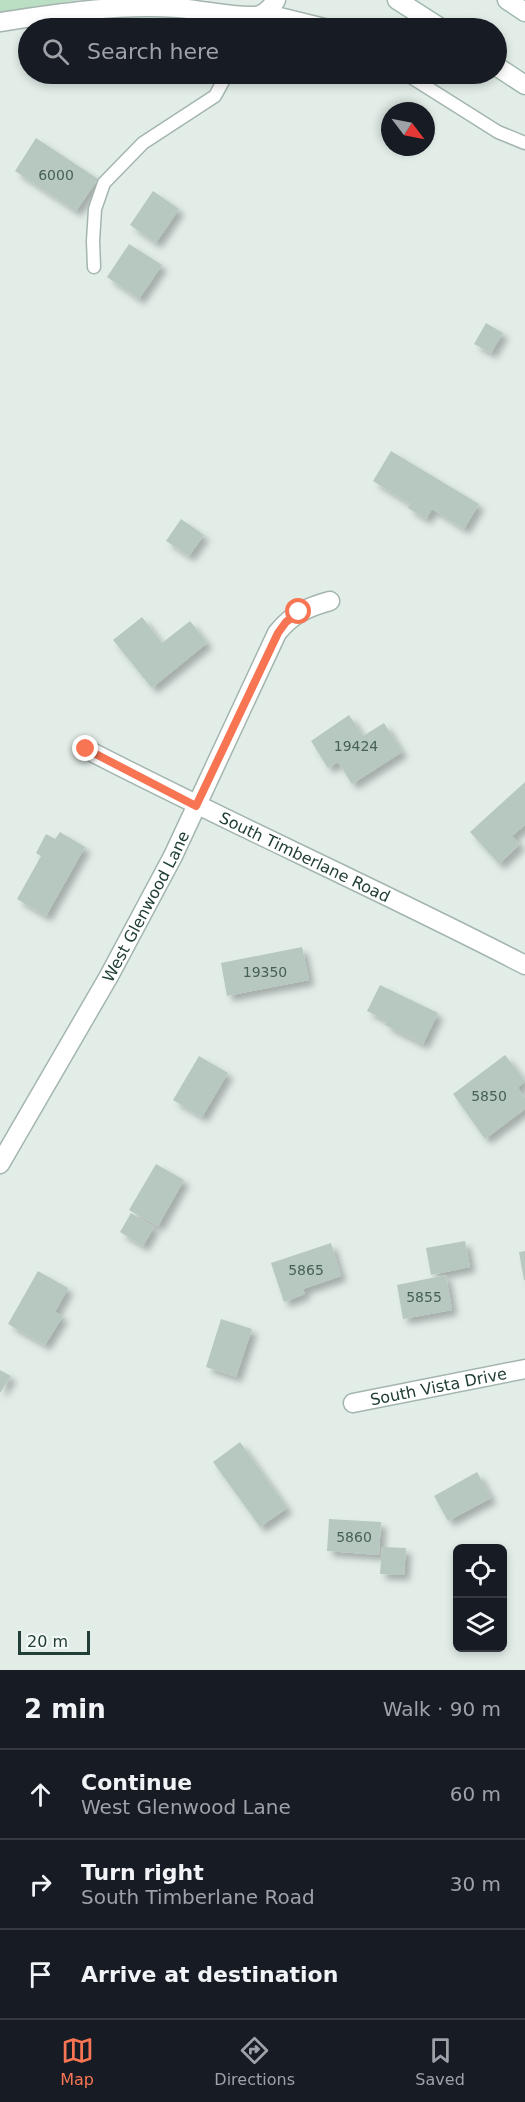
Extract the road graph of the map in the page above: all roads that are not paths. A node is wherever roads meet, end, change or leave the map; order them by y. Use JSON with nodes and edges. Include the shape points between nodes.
{"nodes":[{"id":1,"x":397,"y":0,"type":"edge"},
{"id":2,"x":507,"y":0,"type":"edge"},
{"id":3,"x":525,"y":12,"type":"edge"},
{"id":4,"x":262,"y":14,"type":"edge"},
{"id":5,"x":31,"y":18,"type":"edge"},
{"id":6,"x":285,"y":18,"type":"edge"},
{"id":7,"x":425,"y":18,"type":"edge"},
{"id":8,"x":18,"y":20,"type":"edge"},
{"id":9,"x":0,"y":22,"type":"edge"},
{"id":10,"x":507,"y":73,"type":"edge"},
{"id":11,"x":222,"y":84,"type":"edge"},
{"id":12,"x":422,"y":84,"type":"edge"},
{"id":13,"x":525,"y":85,"type":"edge"},
{"id":14,"x":525,"y":143,"type":"edge"},
{"id":15,"x":94,"y":267,"type":"dead end"},
{"id":16,"x":330,"y":601,"type":"dead end"},
{"id":17,"x":86,"y":749,"type":"dead end"},
{"id":18,"x":196,"y":806,"type":"junction"},
{"id":19,"x":525,"y":965,"type":"edge"},
{"id":20,"x":0,"y":1164,"type":"edge"},
{"id":21,"x":525,"y":1369,"type":"edge"},
{"id":22,"x":353,"y":1403,"type":"dead end"}],
"edges":[{"from":1,"to":7,"type":"street"},
{"from":2,"to":3,"type":"street"},
{"from":4,"to":5,"type":"street","via":[[140,7]]},
{"from":4,"to":6,"type":"lane"},
{"from":8,"to":9,"type":"street"},
{"from":10,"to":13,"type":"street"},
{"from":11,"to":15,"type":"lane","via":[[215,96],[143,143],[104,183],[95,209]]},
{"from":12,"to":14,"type":"lane","via":[[498,132]]},
{"from":16,"to":18,"type":"street","name":"West Glenwood Lane","via":[[299,612],[278,633]]},
{"from":17,"to":18,"type":"street","name":"South Timberlane Road"},
{"from":18,"to":19,"type":"street","name":"South Timberlane Road"},
{"from":18,"to":20,"type":"street","name":"West Glenwood Lane","via":[[109,976]]},
{"from":21,"to":22,"type":"street","name":"South Vista Drive"}]}
